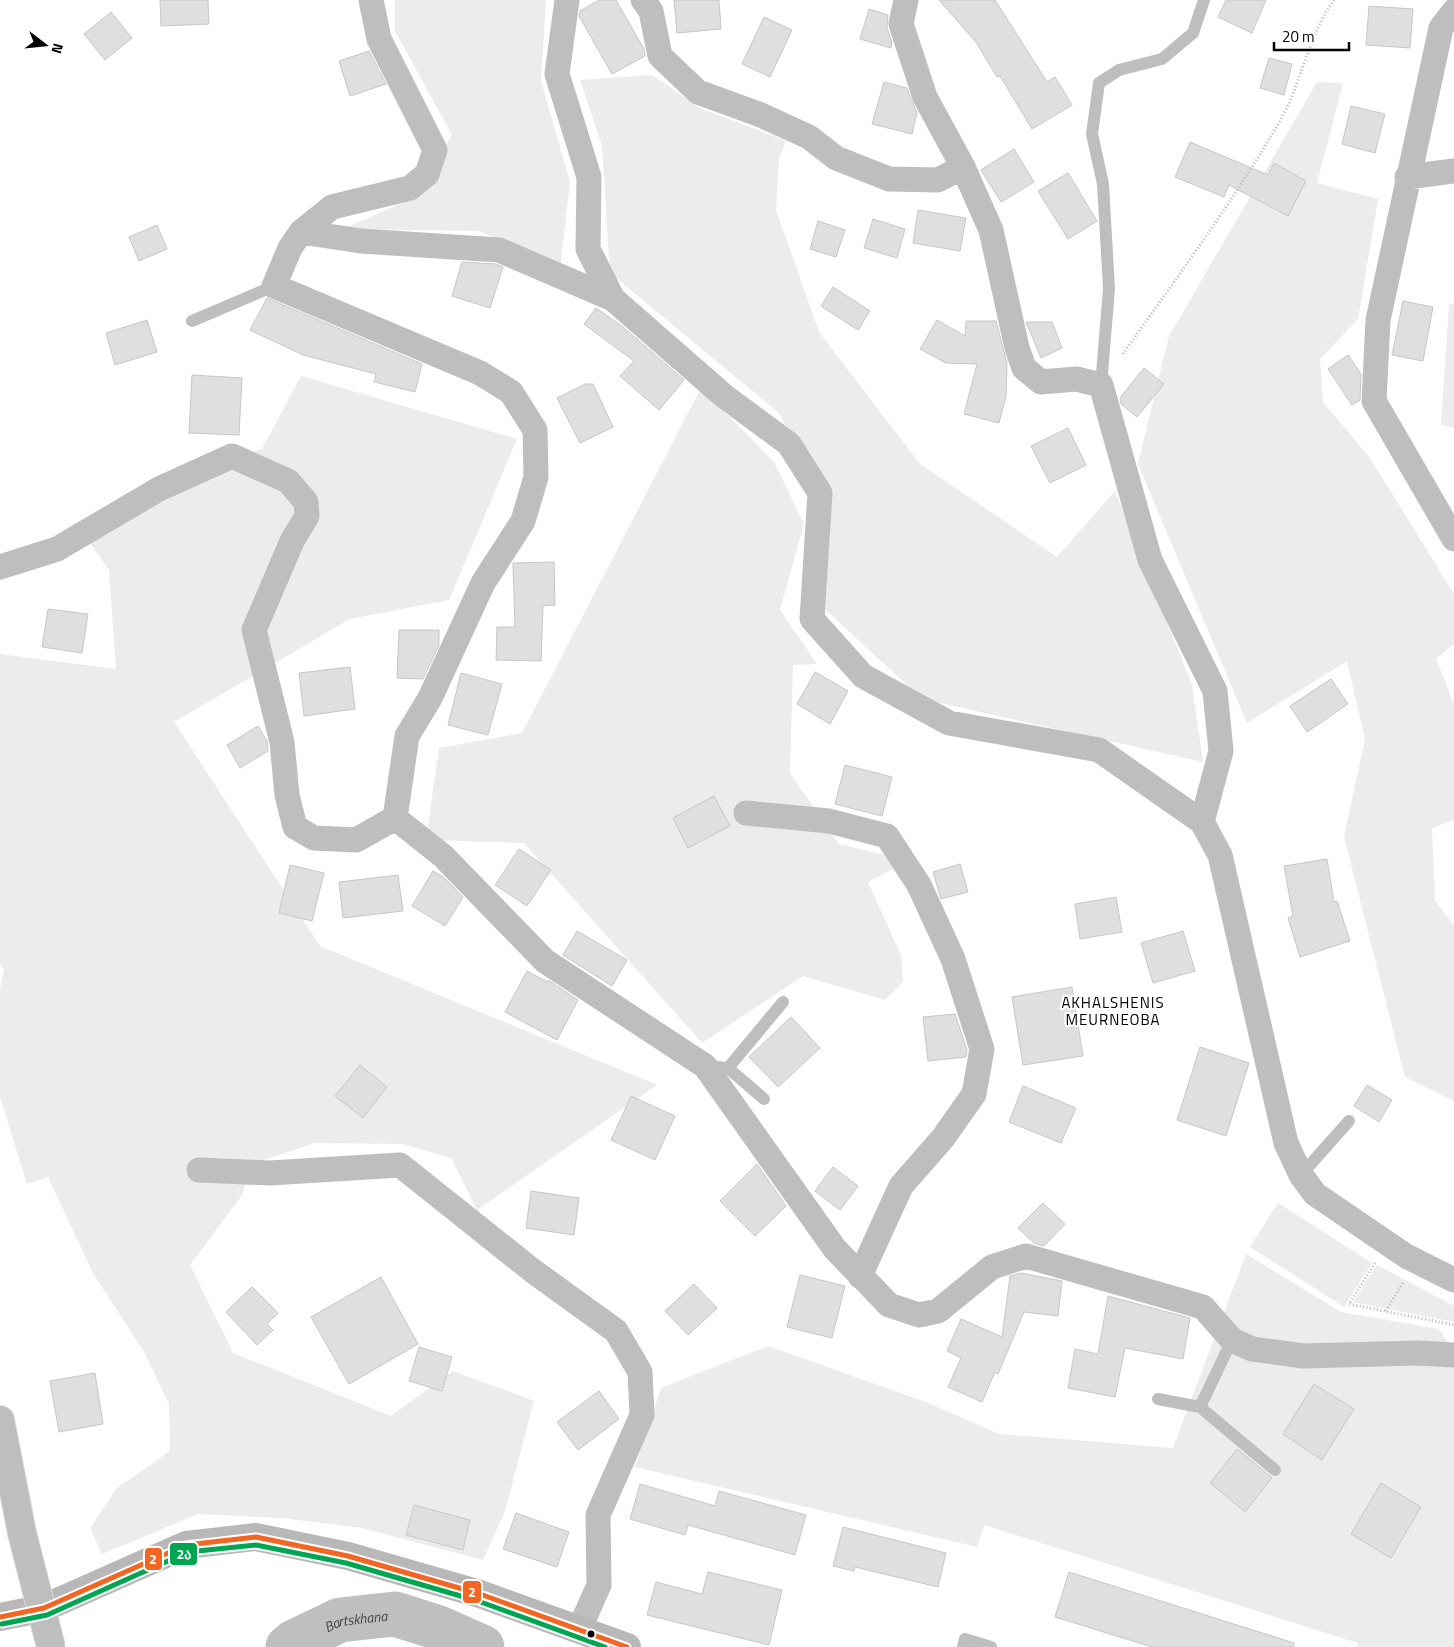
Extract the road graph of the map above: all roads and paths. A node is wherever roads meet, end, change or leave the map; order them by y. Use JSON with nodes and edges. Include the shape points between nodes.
{"nodes":[{"id":1,"x":371,"y":0,"type":"edge"},
{"id":2,"x":566,"y":0,"type":"edge"},
{"id":3,"x":643,"y":0,"type":"edge"},
{"id":4,"x":906,"y":0,"type":"edge"},
{"id":5,"x":1204,"y":0,"type":"edge"},
{"id":6,"x":1334,"y":0,"type":"edge"},
{"id":7,"x":1454,"y":11,"type":"edge"},
{"id":8,"x":963,"y":168,"type":"junction"},
{"id":9,"x":1454,"y":170,"type":"edge"},
{"id":10,"x":1407,"y":177,"type":"junction"},
{"id":11,"x":301,"y":232,"type":"junction"},
{"id":12,"x":274,"y":286,"type":"junction"},
{"id":13,"x":613,"y":300,"type":"junction"},
{"id":14,"x":192,"y":321,"type":"dead end"},
{"id":15,"x":1102,"y":385,"type":"junction"},
{"id":16,"x":1454,"y":539,"type":"edge"},
{"id":17,"x":0,"y":567,"type":"edge"},
{"id":18,"x":746,"y":813,"type":"dead end"},
{"id":19,"x":395,"y":818,"type":"junction"},
{"id":20,"x":1202,"y":822,"type":"junction"},
{"id":21,"x":783,"y":1002,"type":"dead end"},
{"id":22,"x":716,"y":1067,"type":"junction"},
{"id":23,"x":764,"y":1099,"type":"dead end"},
{"id":24,"x":1349,"y":1120,"type":"dead end"},
{"id":25,"x":199,"y":1170,"type":"dead end"},
{"id":26,"x":1301,"y":1174,"type":"junction"},
{"id":27,"x":1378,"y":1259,"type":"dead end"},
{"id":28,"x":860,"y":1276,"type":"junction"},
{"id":29,"x":1407,"y":1277,"type":"dead end"},
{"id":30,"x":1454,"y":1280,"type":"edge"},
{"id":31,"x":1386,"y":1311,"type":"junction"},
{"id":32,"x":1454,"y":1324,"type":"edge"},
{"id":33,"x":1232,"y":1340,"type":"junction"},
{"id":34,"x":1454,"y":1355,"type":"edge"},
{"id":35,"x":1158,"y":1399,"type":"dead end"},
{"id":36,"x":1200,"y":1407,"type":"junction"},
{"id":37,"x":0,"y":1420,"type":"edge"},
{"id":38,"x":1275,"y":1470,"type":"dead end"},
{"id":39,"x":0,"y":1618,"type":"edge"},
{"id":40,"x":579,"y":1630,"type":"junction"},
{"id":41,"x":51,"y":1647,"type":"edge"},
{"id":42,"x":627,"y":1647,"type":"edge"},
{"id":43,"x":962,"y":1647,"type":"edge"},
{"id":44,"x":991,"y":1647,"type":"edge"}],
"edges":[{"from":1,"to":11,"type":"street","via":[[379,39],[435,150],[427,174],[410,188],[332,207]]},
{"from":2,"to":13,"type":"street","via":[[557,74],[589,176],[588,249]]},
{"from":3,"to":8,"type":"street","via":[[651,11],[660,56],[698,92],[769,118],[809,137],[836,158],[889,179],[938,180]]},
{"from":4,"to":8,"type":"street","via":[[901,24],[925,97]]},
{"from":5,"to":15,"type":"lane","via":[[1193,33],[1162,58],[1119,70],[1099,83],[1092,134],[1103,184],[1109,290]]},
{"from":6,"to":15,"type":"path","via":[[1322,17],[1281,119],[1226,207]]},
{"from":7,"to":10,"type":"street","via":[[1441,28]]},
{"from":8,"to":15,"type":"street","via":[[991,230],[1024,368],[1041,382],[1076,379]]},
{"from":9,"to":10,"type":"street"},
{"from":10,"to":16,"type":"street","via":[[1378,320],[1374,402]]},
{"from":11,"to":12,"type":"street","via":[[290,248]]},
{"from":11,"to":13,"type":"street","via":[[362,241],[499,250]]},
{"from":12,"to":14,"type":"lane"},
{"from":12,"to":19,"type":"street","via":[[480,373],[511,392],[535,430],[536,476],[523,522],[483,583],[430,698],[407,736]]},
{"from":13,"to":20,"type":"street","via":[[724,396],[788,444],[820,493],[812,619],[863,676],[949,723],[1099,750]]},
{"from":15,"to":20,"type":"street","via":[[1150,560],[1215,691],[1221,751]]},
{"from":17,"to":19,"type":"street","via":[[57,548],[159,489],[232,456],[288,482],[306,502],[307,516],[292,541],[254,630],[282,742],[287,795],[295,827],[314,838],[356,840]]},
{"from":18,"to":28,"type":"street","via":[[829,821],[887,836],[919,885],[953,959],[982,1049],[974,1094],[943,1138],[901,1186]]},
{"from":19,"to":22,"type":"street","via":[[443,856],[545,961]]},
{"from":20,"to":26,"type":"street","via":[[1220,855],[1286,1143]]},
{"from":21,"to":22,"type":"lane"},
{"from":22,"to":23,"type":"lane"},
{"from":22,"to":28,"type":"street","via":[[835,1249]]},
{"from":24,"to":26,"type":"lane"},
{"from":25,"to":40,"type":"street","via":[[270,1173],[400,1165],[533,1271],[616,1331],[640,1372],[642,1415],[598,1516],[599,1585]]},
{"from":26,"to":30,"type":"street","via":[[1315,1194],[1397,1251]]},
{"from":27,"to":31,"type":"path","via":[[1349,1304]]},
{"from":28,"to":33,"type":"street","via":[[889,1305],[919,1315],[938,1311],[992,1267],[1026,1256],[1203,1307]]},
{"from":29,"to":31,"type":"path"},
{"from":31,"to":32,"type":"path"},
{"from":33,"to":34,"type":"street","via":[[1252,1349],[1304,1356]]},
{"from":33,"to":36,"type":"lane"},
{"from":35,"to":36,"type":"lane"},
{"from":36,"to":38,"type":"lane"},
{"from":37,"to":41,"type":"highway","bridge":true,"via":[[22,1533]]},
{"from":39,"to":40,"type":"main road","via":[[44,1608],[186,1545],[256,1537],[348,1556],[480,1594]]},
{"from":40,"to":42,"type":"main road"},
{"from":43,"to":44,"type":"lane","via":[[965,1639]]}]}
